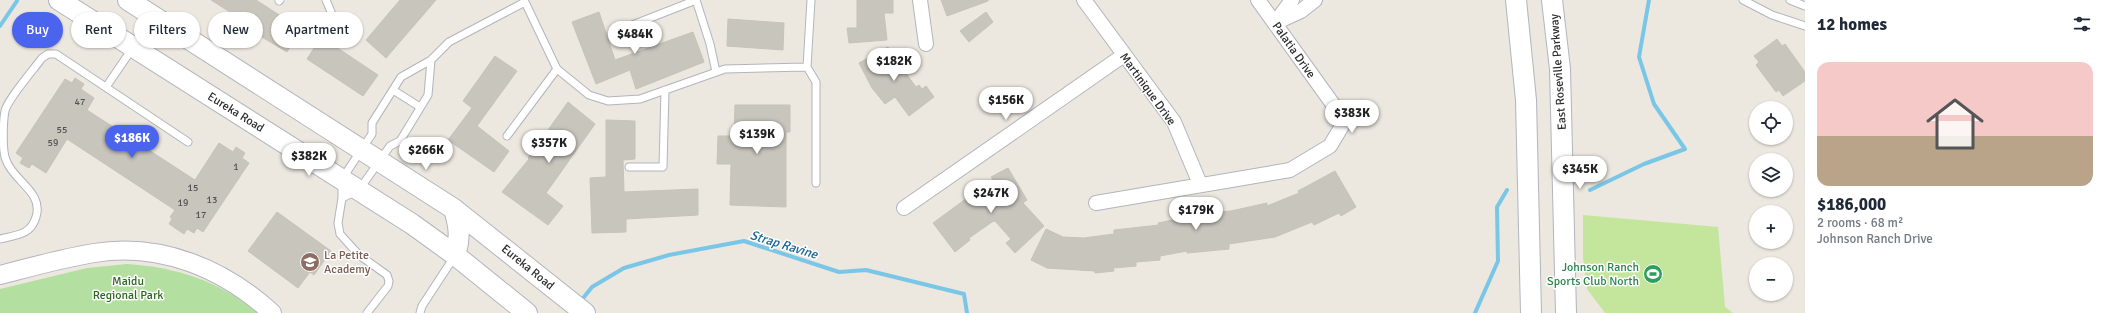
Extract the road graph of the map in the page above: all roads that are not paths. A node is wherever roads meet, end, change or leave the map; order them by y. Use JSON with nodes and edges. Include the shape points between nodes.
{"nodes":[{"id":1,"x":59,"y":0,"type":"edge"},
{"id":2,"x":128,"y":0,"type":"edge"},
{"id":3,"x":326,"y":0,"type":"edge"},
{"id":4,"x":696,"y":0,"type":"edge"},
{"id":5,"x":811,"y":0,"type":"edge"},
{"id":6,"x":920,"y":0,"type":"edge"},
{"id":7,"x":1084,"y":0,"type":"edge"},
{"id":8,"x":1258,"y":0,"type":"edge"},
{"id":9,"x":1292,"y":0,"type":"edge"},
{"id":10,"x":1315,"y":0,"type":"edge"},
{"id":11,"x":1516,"y":0,"type":"edge"},
{"id":12,"x":1552,"y":0,"type":"edge"},
{"id":13,"x":1743,"y":0,"type":"edge"},
{"id":14,"x":1790,"y":0,"type":"edge"},
{"id":15,"x":524,"y":1,"type":"edge"},
{"id":16,"x":1805,"y":6,"type":"edge"},
{"id":17,"x":331,"y":12,"type":"edge"},
{"id":18,"x":1275,"y":22,"type":"junction"},
{"id":19,"x":1805,"y":26,"type":"edge"},
{"id":20,"x":617,"y":31,"type":"dead end"},
{"id":21,"x":926,"y":44,"type":"dead end"},
{"id":22,"x":133,"y":47,"type":"junction"},
{"id":23,"x":1124,"y":55,"type":"junction"},
{"id":24,"x":431,"y":60,"type":"junction"},
{"id":25,"x":807,"y":67,"type":"junction"},
{"id":26,"x":557,"y":69,"type":"junction"},
{"id":27,"x":716,"y":72,"type":"junction"},
{"id":28,"x":106,"y":87,"type":"junction"},
{"id":29,"x":393,"y":90,"type":"junction"},
{"id":30,"x":665,"y":90,"type":"junction"},
{"id":31,"x":420,"y":108,"type":"junction"},
{"id":32,"x":507,"y":136,"type":"dead end"},
{"id":33,"x":188,"y":142,"type":"dead end"},
{"id":34,"x":361,"y":148,"type":"junction"},
{"id":35,"x":380,"y":160,"type":"junction"},
{"id":36,"x":629,"y":167,"type":"dead end"},
{"id":37,"x":816,"y":183,"type":"dead end"},
{"id":38,"x":1200,"y":184,"type":"junction"},
{"id":39,"x":348,"y":189,"type":"junction"},
{"id":40,"x":1096,"y":202,"type":"dead end"},
{"id":41,"x":904,"y":208,"type":"dead end"},
{"id":42,"x":454,"y":209,"type":"junction"},
{"id":43,"x":0,"y":239,"type":"edge"},
{"id":44,"x":455,"y":255,"type":"junction"},
{"id":45,"x":0,"y":275,"type":"edge"},
{"id":46,"x":526,"y":312,"type":"edge"},
{"id":47,"x":272,"y":313,"type":"edge"},
{"id":48,"x":367,"y":313,"type":"edge"},
{"id":49,"x":420,"y":313,"type":"edge"},
{"id":50,"x":585,"y":313,"type":"edge"},
{"id":51,"x":1531,"y":313,"type":"edge"},
{"id":52,"x":1566,"y":313,"type":"edge"}],
"edges":[{"from":1,"to":22,"type":"main road","name":"Eureka Road"},
{"from":2,"to":34,"type":"main road","name":"Eureka Road"},
{"from":3,"to":17,"type":"lane"},
{"from":4,"to":20,"type":"lane"},
{"from":4,"to":27,"type":"lane"},
{"from":5,"to":25,"type":"lane"},
{"from":6,"to":21,"type":"street"},
{"from":7,"to":23,"type":"street","name":"Martinique Drive"},
{"from":8,"to":18,"type":"street","name":"Palatia Drive"},
{"from":9,"to":18,"type":"street"},
{"from":10,"to":18,"type":"street","via":[[1301,11]]},
{"from":11,"to":51,"type":"main road","via":[[1526,100]]},
{"from":12,"to":52,"type":"main road","name":"East Roseville Parkway","via":[[1560,69]]},
{"from":13,"to":19,"type":"lane","via":[[1772,15]]},
{"from":14,"to":16,"type":"lane"},
{"from":15,"to":24,"type":"lane","via":[[449,42]]},
{"from":15,"to":26,"type":"lane"},
{"from":18,"to":38,"type":"street","name":"Palatia Drive","via":[[1345,121],[1330,146],[1290,170]]},
{"from":22,"to":28,"type":"lane"},
{"from":22,"to":39,"type":"main road","name":"Eureka Road"},
{"from":23,"to":38,"type":"street","name":"Martinique Drive","via":[[1174,122]]},
{"from":23,"to":41,"type":"street"},
{"from":24,"to":29,"type":"lane","via":[[401,77]]},
{"from":24,"to":31,"type":"lane","via":[[428,95]]},
{"from":25,"to":27,"type":"lane","via":[[735,68]]},
{"from":25,"to":37,"type":"lane","via":[[816,82]]},
{"from":26,"to":30,"type":"lane","via":[[589,94],[608,101],[640,99]]},
{"from":26,"to":32,"type":"lane"},
{"from":27,"to":30,"type":"lane"},
{"from":28,"to":33,"type":"lane"},
{"from":28,"to":43,"type":"lane","via":[[56,54],[48,54],[42,58],[7,106],[5,160],[37,202],[37,214],[34,226],[24,233]]},
{"from":29,"to":31,"type":"lane"},
{"from":29,"to":34,"type":"lane","via":[[372,123],[372,134]]},
{"from":30,"to":36,"type":"lane","via":[[663,166]]},
{"from":31,"to":35,"type":"lane","via":[[400,141],[390,146]]},
{"from":34,"to":35,"type":"main road","name":"Eureka Road"},
{"from":34,"to":39,"type":"lane"},
{"from":35,"to":39,"type":"lane"},
{"from":35,"to":42,"type":"main road","name":"Eureka Road"},
{"from":38,"to":40,"type":"street"},
{"from":39,"to":44,"type":"main road","name":"Eureka Road","via":[[412,224]]},
{"from":39,"to":48,"type":"lane","via":[[338,223],[340,234],[359,255],[387,275],[389,281],[388,286]]},
{"from":42,"to":44,"type":"main road","via":[[460,230]]},
{"from":42,"to":50,"type":"main road","name":"Eureka Road"},
{"from":44,"to":46,"type":"main road","name":"Eureka Road"},
{"from":44,"to":49,"type":"lane"},
{"from":45,"to":47,"type":"street","via":[[95,252],[158,253],[218,274],[245,290]]}]}
